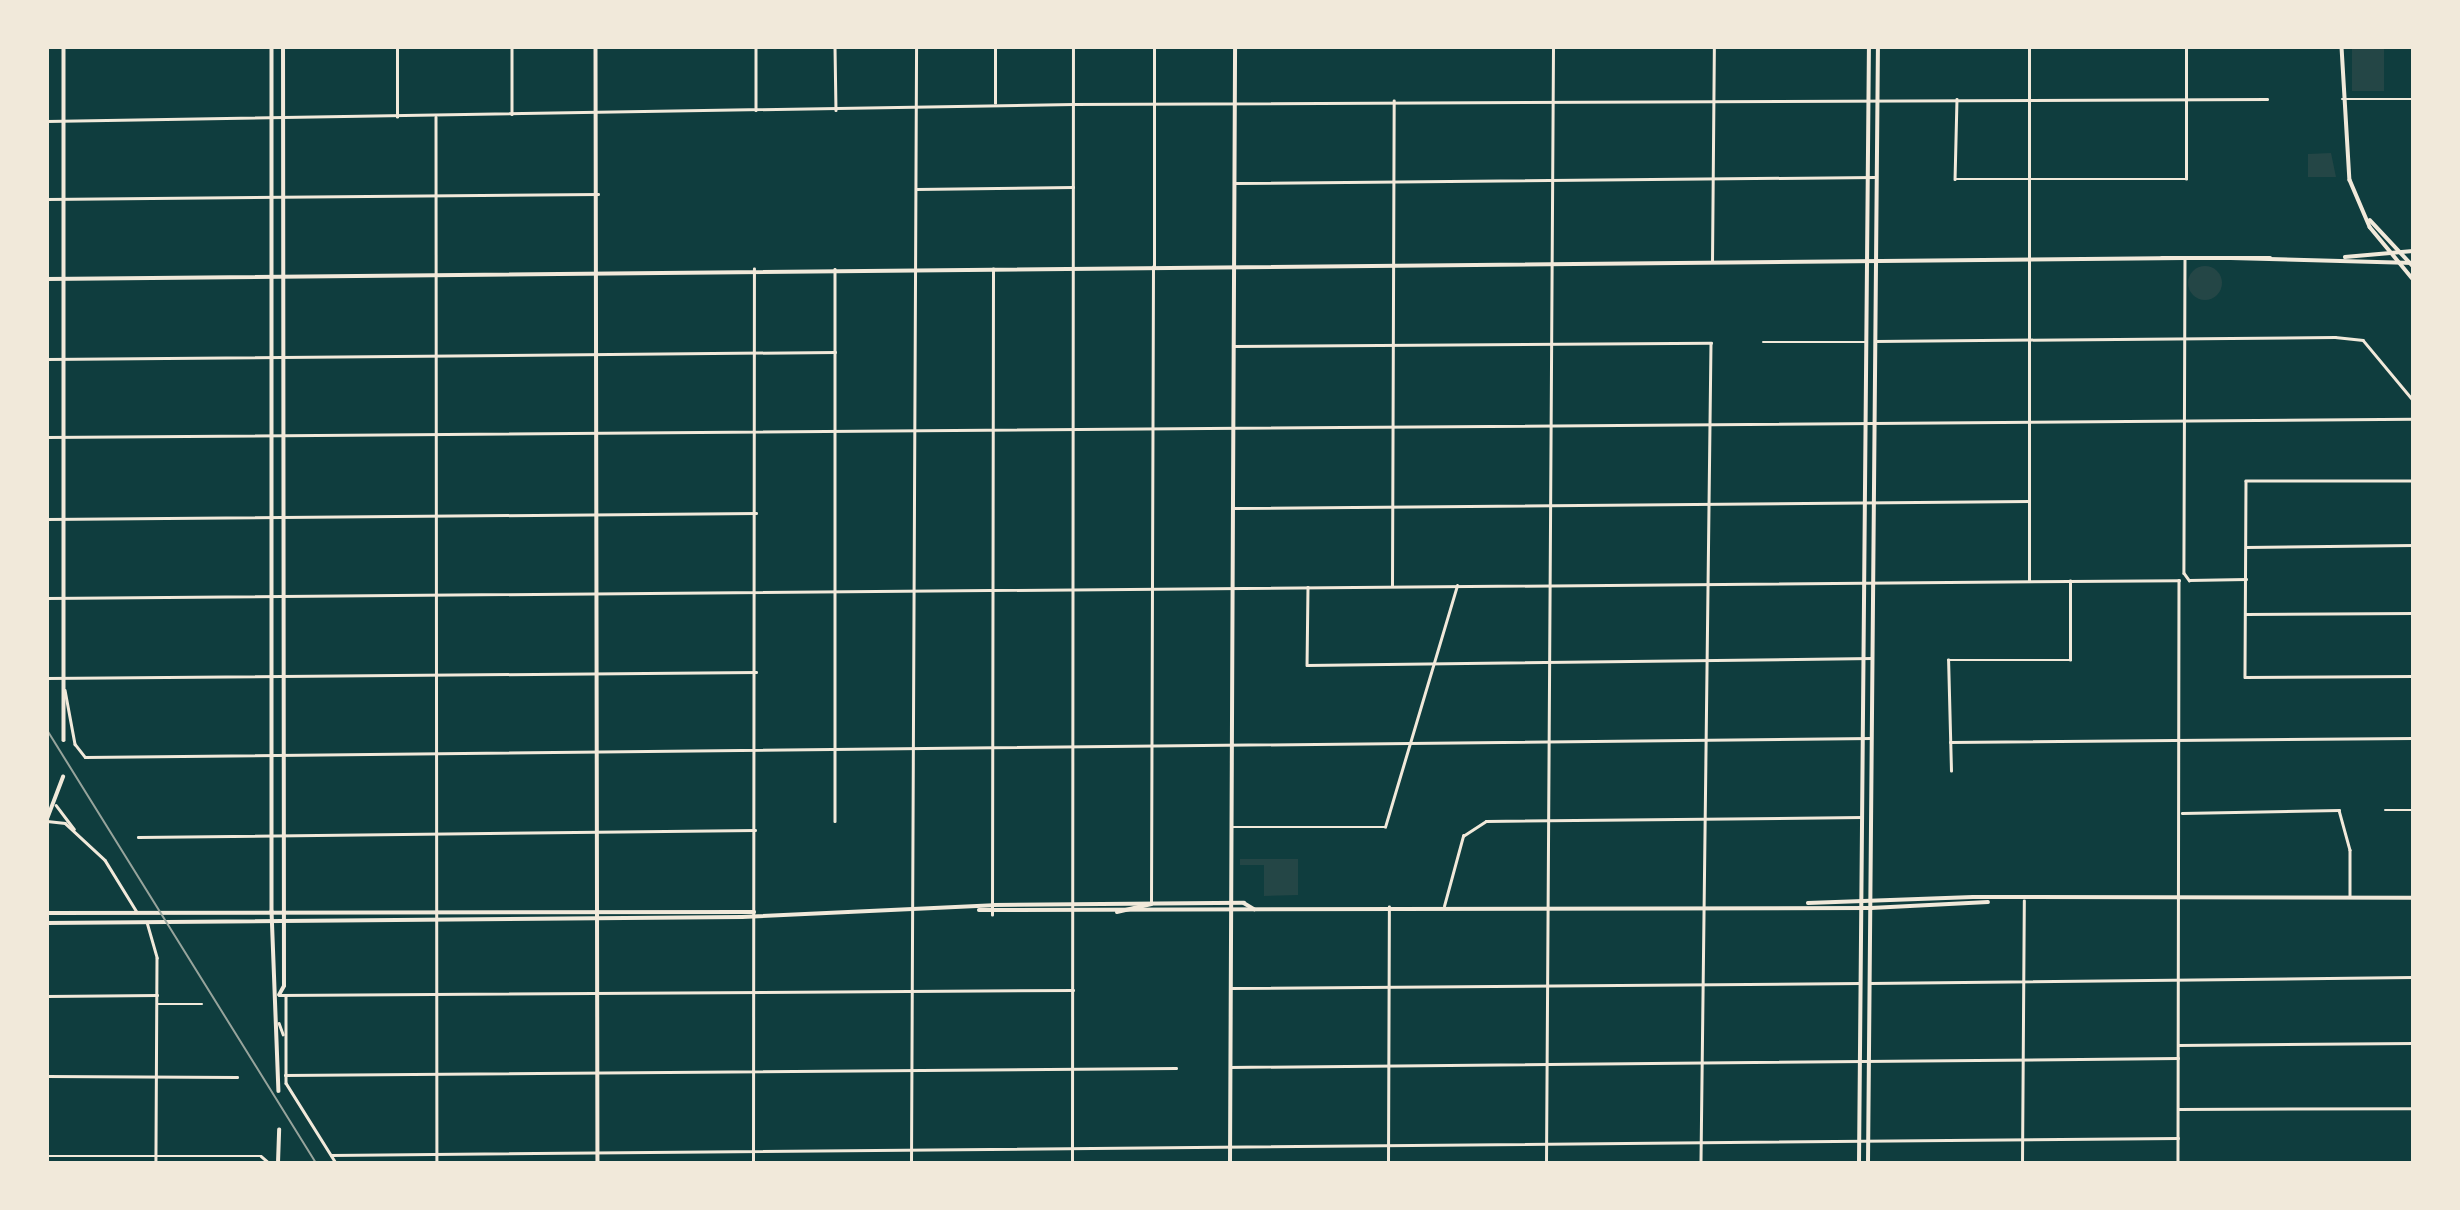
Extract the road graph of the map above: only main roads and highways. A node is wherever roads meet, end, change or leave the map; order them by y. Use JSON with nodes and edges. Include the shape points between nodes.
{"nodes":[{"id":1,"x":64,"y":47,"type":"edge"},
{"id":2,"x":272,"y":47,"type":"edge"},
{"id":3,"x":283,"y":47,"type":"edge"},
{"id":4,"x":596,"y":47,"type":"edge"},
{"id":5,"x":1235,"y":47,"type":"edge"},
{"id":6,"x":1869,"y":47,"type":"edge"},
{"id":7,"x":1878,"y":47,"type":"edge"},
{"id":8,"x":2342,"y":47,"type":"edge"},
{"id":9,"x":2369,"y":219,"type":"junction"},
{"id":10,"x":2390,"y":251,"type":"junction"},
{"id":11,"x":2400,"y":251,"type":"junction"},
{"id":12,"x":2413,"y":251,"type":"edge"},
{"id":13,"x":2346,"y":257,"type":"junction"},
{"id":14,"x":1866,"y":258,"type":"junction"},
{"id":15,"x":1875,"y":258,"type":"junction"},
{"id":16,"x":2231,"y":258,"type":"junction"},
{"id":17,"x":2270,"y":258,"type":"junction"},
{"id":18,"x":2399,"y":263,"type":"junction"},
{"id":19,"x":2412,"y":264,"type":"edge"},
{"id":20,"x":1234,"y":266,"type":"junction"},
{"id":21,"x":598,"y":272,"type":"junction"},
{"id":22,"x":283,"y":277,"type":"junction"},
{"id":23,"x":271,"y":278,"type":"junction"},
{"id":24,"x":47,"y":279,"type":"edge"},
{"id":25,"x":62,"y":279,"type":"junction"},
{"id":26,"x":2413,"y":279,"type":"edge"},
{"id":27,"x":64,"y":740,"type":"dead end"},
{"id":28,"x":64,"y":777,"type":"dead end"},
{"id":29,"x":47,"y":820,"type":"edge"},
{"id":30,"x":1860,"y":898,"type":"junction"},
{"id":31,"x":1871,"y":898,"type":"junction"},
{"id":32,"x":2413,"y":898,"type":"edge"},
{"id":33,"x":1988,"y":902,"type":"junction"},
{"id":34,"x":1231,"y":903,"type":"junction"},
{"id":35,"x":1808,"y":903,"type":"junction"},
{"id":36,"x":1152,"y":904,"type":"junction"},
{"id":37,"x":1860,"y":908,"type":"junction"},
{"id":38,"x":1871,"y":908,"type":"junction"},
{"id":39,"x":599,"y":909,"type":"junction"},
{"id":40,"x":1254,"y":909,"type":"junction"},
{"id":41,"x":976,"y":910,"type":"junction"},
{"id":42,"x":272,"y":911,"type":"junction"},
{"id":43,"x":283,"y":911,"type":"junction"},
{"id":44,"x":756,"y":912,"type":"junction"},
{"id":45,"x":47,"y":913,"type":"edge"},
{"id":46,"x":1231,"y":913,"type":"junction"},
{"id":47,"x":1112,"y":915,"type":"junction"},
{"id":48,"x":599,"y":918,"type":"junction"},
{"id":49,"x":272,"y":921,"type":"junction"},
{"id":50,"x":283,"y":921,"type":"junction"},
{"id":51,"x":47,"y":922,"type":"edge"},
{"id":52,"x":278,"y":995,"type":"junction"},
{"id":53,"x":279,"y":1091,"type":"dead end"},
{"id":54,"x":279,"y":1130,"type":"dead end"},
{"id":55,"x":278,"y":1163,"type":"edge"},
{"id":56,"x":598,"y":1163,"type":"edge"},
{"id":57,"x":1230,"y":1163,"type":"edge"},
{"id":58,"x":1859,"y":1163,"type":"edge"},
{"id":59,"x":1868,"y":1163,"type":"edge"}],
"edges":[{"from":1,"to":25,"type":"main road"},
{"from":2,"to":23,"type":"main road"},
{"from":3,"to":22,"type":"main road"},
{"from":4,"to":21,"type":"main road"},
{"from":5,"to":20,"type":"main road"},
{"from":6,"to":14,"type":"main road"},
{"from":7,"to":15,"type":"main road"},
{"from":8,"to":9,"type":"main road","via":[[2347,172]]},
{"from":9,"to":10,"type":"main road"},
{"from":9,"to":11,"type":"main road"},
{"from":10,"to":11,"type":"main road"},
{"from":10,"to":13,"type":"main road"},
{"from":10,"to":18,"type":"main road"},
{"from":11,"to":12,"type":"main road"},
{"from":11,"to":19,"type":"main road"},
{"from":13,"to":17,"type":"main road"},
{"from":13,"to":18,"type":"main road"},
{"from":14,"to":15,"type":"main road"},
{"from":14,"to":20,"type":"main road"},
{"from":14,"to":30,"type":"main road"},
{"from":15,"to":16,"type":"main road"},
{"from":15,"to":31,"type":"main road"},
{"from":16,"to":17,"type":"main road"},
{"from":16,"to":17,"type":"main road"},
{"from":18,"to":19,"type":"main road"},
{"from":18,"to":26,"type":"main road"},
{"from":20,"to":21,"type":"main road"},
{"from":20,"to":34,"type":"main road"},
{"from":21,"to":22,"type":"main road"},
{"from":21,"to":39,"type":"main road"},
{"from":22,"to":23,"type":"main road"},
{"from":22,"to":43,"type":"main road"},
{"from":23,"to":25,"type":"main road"},
{"from":23,"to":42,"type":"main road"},
{"from":24,"to":25,"type":"main road"},
{"from":25,"to":27,"type":"main road"},
{"from":28,"to":29,"type":"main road"},
{"from":30,"to":31,"type":"main road"},
{"from":30,"to":35,"type":"main road"},
{"from":30,"to":37,"type":"main road"},
{"from":31,"to":33,"type":"main road"},
{"from":31,"to":38,"type":"main road"},
{"from":32,"to":33,"type":"main road"},
{"from":33,"to":38,"type":"main road"},
{"from":34,"to":36,"type":"main road"},
{"from":34,"to":40,"type":"main road"},
{"from":34,"to":46,"type":"main road"},
{"from":35,"to":37,"type":"main road"},
{"from":35,"to":40,"type":"main road"},
{"from":36,"to":41,"type":"main road","via":[[993,905]]},
{"from":36,"to":47,"type":"main road"},
{"from":37,"to":38,"type":"main road"},
{"from":37,"to":58,"type":"main road"},
{"from":38,"to":59,"type":"main road"},
{"from":39,"to":43,"type":"main road"},
{"from":39,"to":44,"type":"main road","via":[[743,907]]},
{"from":39,"to":48,"type":"main road"},
{"from":40,"to":46,"type":"main road"},
{"from":41,"to":44,"type":"main road"},
{"from":41,"to":47,"type":"main road","via":[[992,915]]},
{"from":42,"to":43,"type":"main road"},
{"from":42,"to":45,"type":"main road"},
{"from":42,"to":49,"type":"main road"},
{"from":43,"to":50,"type":"main road"},
{"from":44,"to":48,"type":"main road"},
{"from":46,"to":47,"type":"main road"},
{"from":46,"to":57,"type":"main road"},
{"from":48,"to":50,"type":"main road"},
{"from":48,"to":56,"type":"main road"},
{"from":49,"to":50,"type":"main road"},
{"from":49,"to":51,"type":"main road"},
{"from":49,"to":52,"type":"main road"},
{"from":50,"to":52,"type":"main road"},
{"from":52,"to":53,"type":"main road"},
{"from":54,"to":55,"type":"main road"}]}
